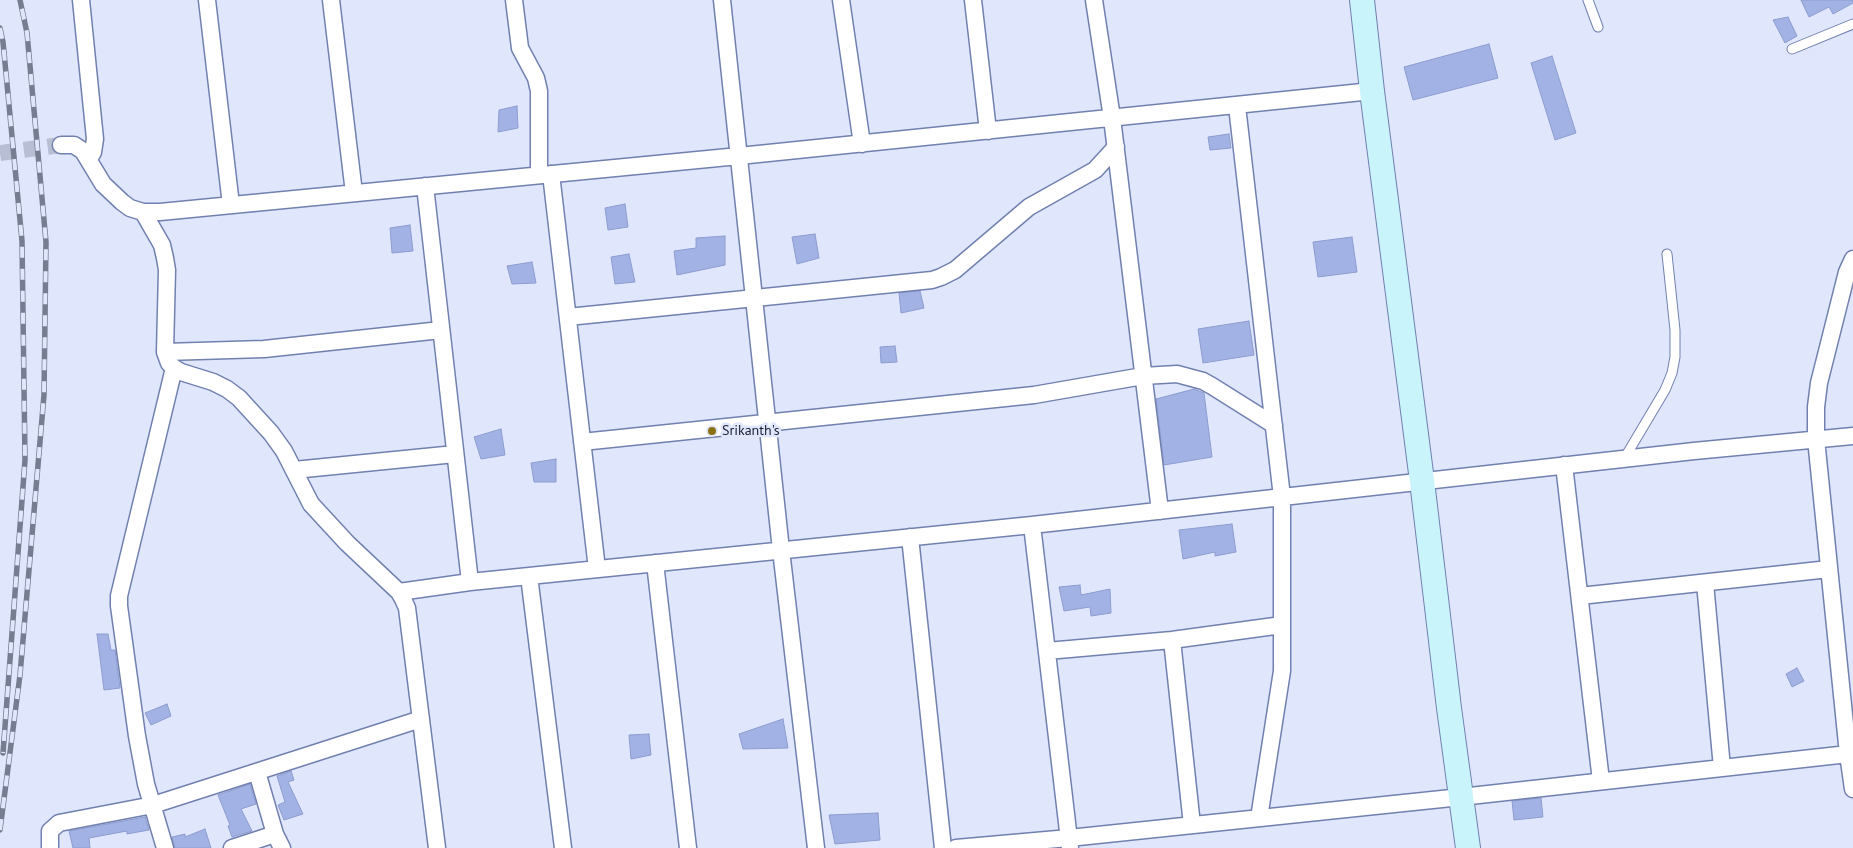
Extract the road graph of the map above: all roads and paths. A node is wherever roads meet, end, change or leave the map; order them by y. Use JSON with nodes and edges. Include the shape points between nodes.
{"nodes":[{"id":1,"x":81,"y":0,"type":"edge"},
{"id":2,"x":207,"y":0,"type":"edge"},
{"id":3,"x":331,"y":0,"type":"edge"},
{"id":4,"x":514,"y":0,"type":"edge"},
{"id":5,"x":722,"y":0,"type":"edge"},
{"id":6,"x":841,"y":0,"type":"edge"},
{"id":7,"x":973,"y":0,"type":"edge"},
{"id":8,"x":1094,"y":0,"type":"edge"},
{"id":9,"x":1362,"y":0,"type":"edge"},
{"id":10,"x":1588,"y":0,"type":"edge"},
{"id":11,"x":1853,"y":24,"type":"edge"},
{"id":12,"x":1598,"y":27,"type":"dead end"},
{"id":13,"x":1792,"y":49,"type":"dead end"},
{"id":14,"x":1372,"y":91,"type":"junction"},
{"id":15,"x":1237,"y":106,"type":"junction"},
{"id":16,"x":1112,"y":118,"type":"junction"},
{"id":17,"x":988,"y":131,"type":"junction"},
{"id":18,"x":862,"y":144,"type":"junction"},
{"id":19,"x":61,"y":145,"type":"tunnel mouth"},
{"id":20,"x":1116,"y":148,"type":"junction"},
{"id":21,"x":738,"y":156,"type":"junction"},
{"id":22,"x":89,"y":159,"type":"junction"},
{"id":23,"x":545,"y":175,"type":"junction"},
{"id":24,"x":425,"y":186,"type":"junction"},
{"id":25,"x":354,"y":193,"type":"junction"},
{"id":26,"x":231,"y":205,"type":"junction"},
{"id":27,"x":143,"y":212,"type":"junction"},
{"id":28,"x":1667,"y":254,"type":"dead end"},
{"id":29,"x":1853,"y":260,"type":"edge"},
{"id":30,"x":754,"y":299,"type":"junction"},
{"id":31,"x":568,"y":317,"type":"junction"},
{"id":32,"x":441,"y":330,"type":"junction"},
{"id":33,"x":165,"y":352,"type":"junction"},
{"id":34,"x":174,"y":368,"type":"junction"},
{"id":35,"x":1143,"y":376,"type":"junction"},
{"id":36,"x":768,"y":423,"type":"junction"},
{"id":37,"x":1274,"y":425,"type":"junction"},
{"id":38,"x":1853,"y":436,"type":"edge"},
{"id":39,"x":1816,"y":439,"type":"junction"},
{"id":40,"x":582,"y":442,"type":"junction"},
{"id":41,"x":455,"y":454,"type":"junction"},
{"id":42,"x":1624,"y":459,"type":"junction"},
{"id":43,"x":1564,"y":465,"type":"junction"},
{"id":44,"x":294,"y":470,"type":"junction"},
{"id":45,"x":1422,"y":481,"type":"junction"},
{"id":46,"x":1282,"y":497,"type":"junction"},
{"id":47,"x":1160,"y":511,"type":"junction"},
{"id":48,"x":1032,"y":525,"type":"junction"},
{"id":49,"x":910,"y":537,"type":"junction"},
{"id":50,"x":781,"y":550,"type":"junction"},
{"id":51,"x":655,"y":563,"type":"junction"},
{"id":52,"x":597,"y":569,"type":"junction"},
{"id":53,"x":1829,"y":570,"type":"junction"},
{"id":54,"x":529,"y":576,"type":"junction"},
{"id":55,"x":470,"y":582,"type":"junction"},
{"id":56,"x":1705,"y":582,"type":"junction"},
{"id":57,"x":399,"y":592,"type":"junction"},
{"id":58,"x":1580,"y":596,"type":"junction"},
{"id":59,"x":1282,"y":625,"type":"junction"},
{"id":60,"x":1172,"y":640,"type":"junction"},
{"id":61,"x":1047,"y":651,"type":"junction"},
{"id":62,"x":421,"y":719,"type":"junction"},
{"id":63,"x":1848,"y":754,"type":"junction"},
{"id":64,"x":1722,"y":768,"type":"junction"},
{"id":65,"x":257,"y":772,"type":"junction"},
{"id":66,"x":1601,"y":781,"type":"junction"},
{"id":67,"x":1853,"y":790,"type":"edge"},
{"id":68,"x":1461,"y":797,"type":"junction"},
{"id":69,"x":153,"y":805,"type":"junction"},
{"id":70,"x":1259,"y":818,"type":"junction"},
{"id":71,"x":1192,"y":825,"type":"junction"},
{"id":72,"x":279,"y":841,"type":"edge"},
{"id":73,"x":1069,"y":843,"type":"edge"},
{"id":74,"x":50,"y":848,"type":"edge"},
{"id":75,"x":166,"y":848,"type":"edge"},
{"id":76,"x":232,"y":848,"type":"edge"},
{"id":77,"x":436,"y":848,"type":"edge"},
{"id":78,"x":564,"y":848,"type":"edge"},
{"id":79,"x":688,"y":848,"type":"edge"},
{"id":80,"x":816,"y":848,"type":"edge"},
{"id":81,"x":943,"y":848,"type":"edge"},
{"id":82,"x":956,"y":848,"type":"edge"},
{"id":83,"x":1468,"y":848,"type":"edge"}],
"edges":[{"from":1,"to":22,"type":"street","via":[[94,139]]},
{"from":2,"to":26,"type":"street"},
{"from":3,"to":25,"type":"street"},
{"from":4,"to":23,"type":"street","via":[[520,48],[536,78],[539,91]]},
{"from":5,"to":21,"type":"street"},
{"from":6,"to":18,"type":"street"},
{"from":7,"to":17,"type":"street"},
{"from":8,"to":16,"type":"street"},
{"from":9,"to":14,"type":"main road"},
{"from":10,"to":12,"type":"lane"},
{"from":11,"to":13,"type":"lane"},
{"from":14,"to":15,"type":"street"},
{"from":14,"to":45,"type":"main road"},
{"from":15,"to":16,"type":"street"},
{"from":15,"to":37,"type":"street"},
{"from":16,"to":17,"type":"street"},
{"from":16,"to":20,"type":"street"},
{"from":17,"to":18,"type":"street"},
{"from":18,"to":21,"type":"street"},
{"from":19,"to":22,"type":"street","via":[[77,146]]},
{"from":20,"to":30,"type":"street","via":[[1095,170],[1029,207],[949,274],[932,280]]},
{"from":20,"to":35,"type":"street"},
{"from":21,"to":23,"type":"street"},
{"from":21,"to":30,"type":"street"},
{"from":22,"to":27,"type":"street","via":[[111,194],[130,208]]},
{"from":23,"to":24,"type":"street"},
{"from":23,"to":31,"type":"street"},
{"from":24,"to":25,"type":"street"},
{"from":24,"to":32,"type":"street"},
{"from":25,"to":26,"type":"street"},
{"from":26,"to":27,"type":"street"},
{"from":27,"to":33,"type":"street","via":[[162,245],[167,270]]},
{"from":28,"to":42,"type":"lane","via":[[1676,357],[1664,390]]},
{"from":29,"to":39,"type":"street","via":[[1847,272],[1819,383]]},
{"from":30,"to":31,"type":"street"},
{"from":30,"to":36,"type":"street"},
{"from":31,"to":40,"type":"street"},
{"from":32,"to":33,"type":"street","via":[[264,349]]},
{"from":32,"to":41,"type":"street"},
{"from":33,"to":34,"type":"street"},
{"from":34,"to":44,"type":"street","via":[[213,382],[239,398],[271,433]]},
{"from":34,"to":69,"type":"street","via":[[118,606],[137,736]]},
{"from":35,"to":36,"type":"street","via":[[1034,395]]},
{"from":35,"to":37,"type":"street","via":[[1177,374],[1203,381]]},
{"from":35,"to":47,"type":"street"},
{"from":36,"to":40,"type":"street"},
{"from":36,"to":50,"type":"street"},
{"from":37,"to":46,"type":"street"},
{"from":38,"to":39,"type":"street"},
{"from":39,"to":42,"type":"street"},
{"from":39,"to":53,"type":"street"},
{"from":40,"to":52,"type":"street"},
{"from":41,"to":44,"type":"street"},
{"from":41,"to":55,"type":"street"},
{"from":42,"to":43,"type":"street"},
{"from":43,"to":45,"type":"street"},
{"from":43,"to":58,"type":"street"},
{"from":44,"to":57,"type":"street","via":[[311,504]]},
{"from":45,"to":46,"type":"street"},
{"from":45,"to":68,"type":"main road"},
{"from":46,"to":47,"type":"street"},
{"from":46,"to":59,"type":"street"},
{"from":47,"to":48,"type":"street"},
{"from":48,"to":49,"type":"street"},
{"from":48,"to":61,"type":"street"},
{"from":49,"to":50,"type":"street"},
{"from":49,"to":81,"type":"street"},
{"from":50,"to":51,"type":"street"},
{"from":50,"to":80,"type":"street"},
{"from":51,"to":52,"type":"street"},
{"from":51,"to":79,"type":"street"},
{"from":52,"to":54,"type":"street"},
{"from":53,"to":56,"type":"street"},
{"from":53,"to":63,"type":"street"},
{"from":54,"to":55,"type":"street"},
{"from":54,"to":78,"type":"street"},
{"from":55,"to":57,"type":"street"},
{"from":56,"to":58,"type":"street"},
{"from":56,"to":64,"type":"street"},
{"from":57,"to":62,"type":"street","via":[[407,608]]},
{"from":58,"to":66,"type":"street"},
{"from":59,"to":60,"type":"street"},
{"from":59,"to":70,"type":"street","via":[[1281,683]]},
{"from":60,"to":61,"type":"street"},
{"from":60,"to":71,"type":"street"},
{"from":61,"to":73,"type":"street"},
{"from":62,"to":65,"type":"street"},
{"from":62,"to":77,"type":"street"},
{"from":63,"to":64,"type":"street"},
{"from":63,"to":67,"type":"street"},
{"from":64,"to":66,"type":"street"},
{"from":65,"to":69,"type":"street"},
{"from":65,"to":72,"type":"street"},
{"from":66,"to":68,"type":"street"},
{"from":68,"to":70,"type":"street"},
{"from":68,"to":83,"type":"main road"},
{"from":69,"to":74,"type":"street","via":[[59,823],[50,831]]},
{"from":69,"to":75,"type":"street"},
{"from":70,"to":71,"type":"street"},
{"from":71,"to":73,"type":"street"},
{"from":72,"to":76,"type":"street"},
{"from":73,"to":82,"type":"street"}]}
